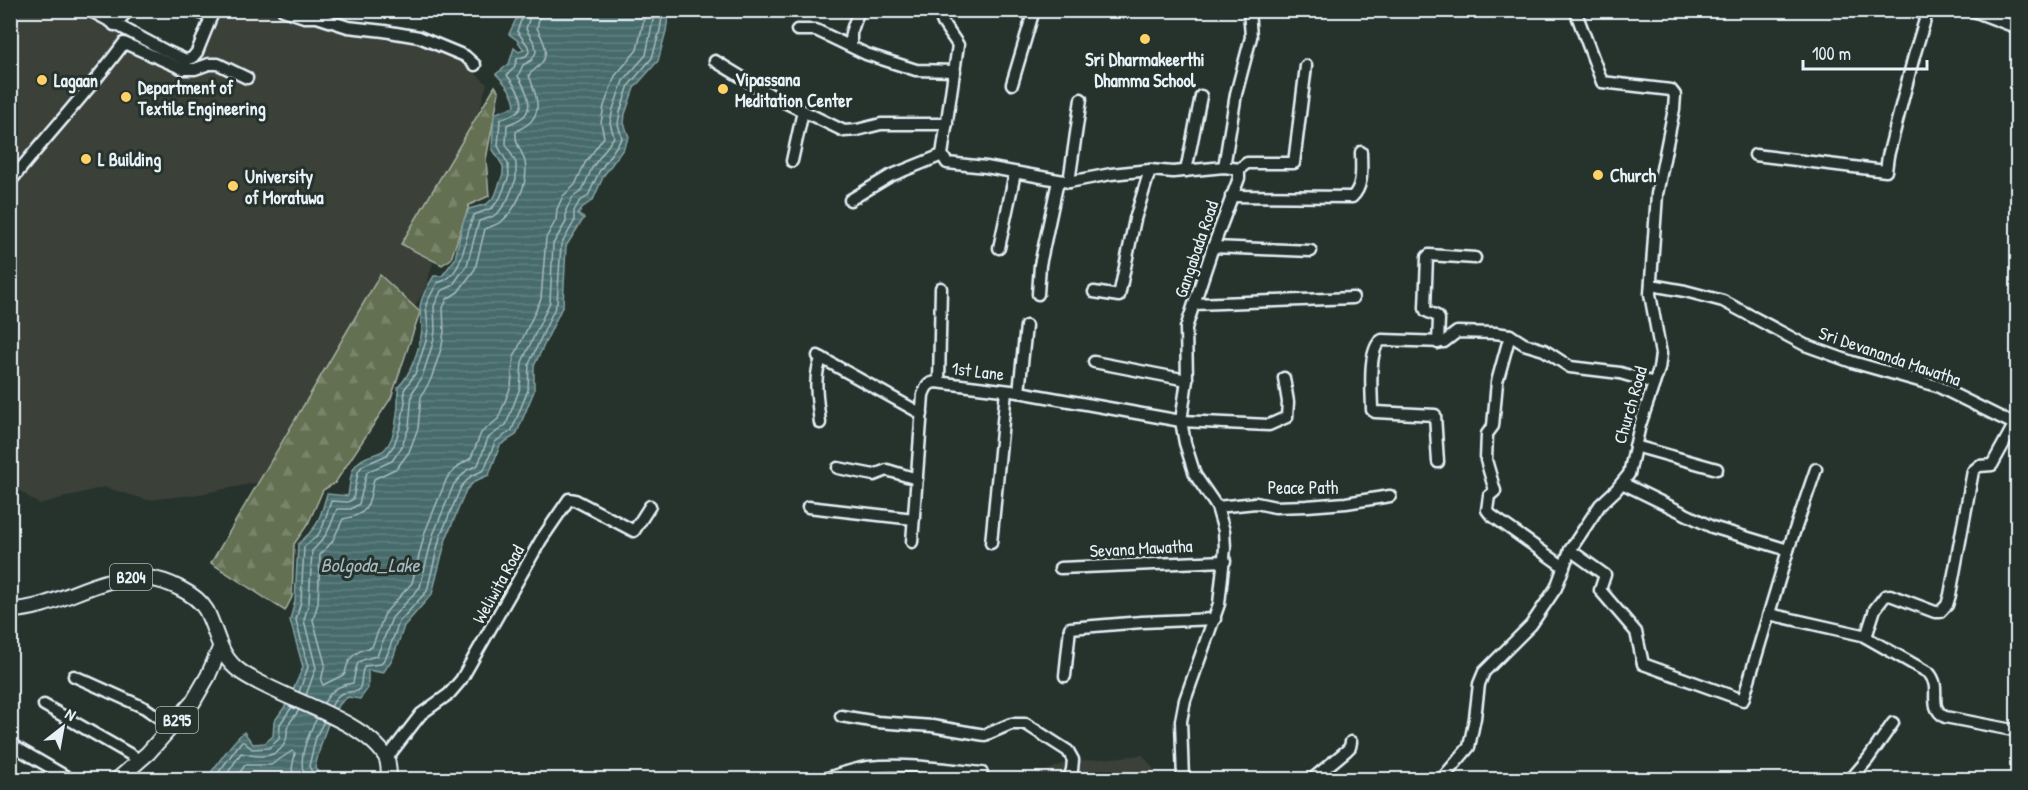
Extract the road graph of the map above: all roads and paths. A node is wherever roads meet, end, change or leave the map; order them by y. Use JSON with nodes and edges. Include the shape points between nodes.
{"nodes":[{"id":1,"x":89,"y":10,"type":"edge"},
{"id":2,"x":129,"y":10,"type":"edge"},
{"id":3,"x":194,"y":10,"type":"edge"},
{"id":4,"x":283,"y":10,"type":"edge"},
{"id":5,"x":436,"y":10,"type":"edge"},
{"id":6,"x":446,"y":10,"type":"edge"},
{"id":7,"x":858,"y":10,"type":"edge"},
{"id":8,"x":938,"y":10,"type":"edge"},
{"id":9,"x":1034,"y":10,"type":"edge"},
{"id":10,"x":1249,"y":10,"type":"edge"},
{"id":11,"x":1575,"y":10,"type":"edge"},
{"id":12,"x":1928,"y":10,"type":"edge"},
{"id":13,"x":1971,"y":10,"type":"edge"},
{"id":14,"x":213,"y":14,"type":"edge"},
{"id":15,"x":319,"y":14,"type":"edge"},
{"id":16,"x":114,"y":25,"type":"junction"},
{"id":17,"x":2018,"y":28,"type":"edge"},
{"id":18,"x":797,"y":30,"type":"dead end"},
{"id":19,"x":851,"y":46,"type":"junction"},
{"id":20,"x":715,"y":61,"type":"dead end"},
{"id":21,"x":476,"y":65,"type":"dead end"},
{"id":22,"x":1306,"y":66,"type":"dead end"},
{"id":23,"x":955,"y":71,"type":"junction"},
{"id":24,"x":247,"y":78,"type":"dead end"},
{"id":25,"x":1012,"y":84,"type":"dead end"},
{"id":26,"x":1202,"y":96,"type":"dead end"},
{"id":27,"x":1081,"y":99,"type":"dead end"},
{"id":28,"x":803,"y":111,"type":"junction"},
{"id":29,"x":947,"y":124,"type":"junction"},
{"id":30,"x":1361,"y":152,"type":"dead end"},
{"id":31,"x":942,"y":155,"type":"junction"},
{"id":32,"x":1755,"y":155,"type":"dead end"},
{"id":33,"x":792,"y":161,"type":"dead end"},
{"id":34,"x":1224,"y":167,"type":"junction"},
{"id":35,"x":1239,"y":169,"type":"junction"},
{"id":36,"x":1150,"y":170,"type":"junction"},
{"id":37,"x":1186,"y":171,"type":"junction"},
{"id":38,"x":1015,"y":173,"type":"junction"},
{"id":39,"x":10,"y":182,"type":"edge"},
{"id":40,"x":1064,"y":182,"type":"junction"},
{"id":41,"x":1231,"y":196,"type":"junction"},
{"id":42,"x":850,"y":200,"type":"dead end"},
{"id":43,"x":1212,"y":247,"type":"junction"},
{"id":44,"x":999,"y":248,"type":"dead end"},
{"id":45,"x":1311,"y":251,"type":"dead end"},
{"id":46,"x":1475,"y":258,"type":"dead end"},
{"id":47,"x":1651,"y":285,"type":"junction"},
{"id":48,"x":941,"y":288,"type":"dead end"},
{"id":49,"x":1094,"y":292,"type":"dead end"},
{"id":50,"x":1038,"y":294,"type":"dead end"},
{"id":51,"x":1353,"y":298,"type":"dead end"},
{"id":52,"x":1194,"y":304,"type":"junction"},
{"id":53,"x":1026,"y":326,"type":"dead end"},
{"id":54,"x":1510,"y":335,"type":"junction"},
{"id":55,"x":1438,"y":343,"type":"junction"},
{"id":56,"x":1094,"y":362,"type":"dead end"},
{"id":57,"x":1284,"y":378,"type":"dead end"},
{"id":58,"x":1186,"y":380,"type":"junction"},
{"id":59,"x":939,"y":382,"type":"junction"},
{"id":60,"x":1654,"y":383,"type":"junction"},
{"id":61,"x":1006,"y":391,"type":"junction"},
{"id":62,"x":1019,"y":392,"type":"junction"},
{"id":63,"x":922,"y":414,"type":"junction"},
{"id":64,"x":1181,"y":421,"type":"junction"},
{"id":65,"x":820,"y":423,"type":"dead end"},
{"id":66,"x":2015,"y":425,"type":"edge"},
{"id":67,"x":1635,"y":446,"type":"junction"},
{"id":68,"x":1438,"y":462,"type":"dead end"},
{"id":69,"x":838,"y":468,"type":"dead end"},
{"id":70,"x":1716,"y":469,"type":"dead end"},
{"id":71,"x":1816,"y":469,"type":"dead end"},
{"id":72,"x":917,"y":478,"type":"junction"},
{"id":73,"x":1622,"y":483,"type":"junction"},
{"id":74,"x":1390,"y":496,"type":"dead end"},
{"id":75,"x":650,"y":506,"type":"dead end"},
{"id":76,"x":808,"y":507,"type":"dead end"},
{"id":77,"x":1216,"y":507,"type":"junction"},
{"id":78,"x":914,"y":519,"type":"junction"},
{"id":79,"x":912,"y":543,"type":"dead end"},
{"id":80,"x":991,"y":543,"type":"dead end"},
{"id":81,"x":1570,"y":550,"type":"junction"},
{"id":82,"x":1788,"y":550,"type":"junction"},
{"id":83,"x":1225,"y":561,"type":"junction"},
{"id":84,"x":1564,"y":567,"type":"junction"},
{"id":85,"x":1060,"y":568,"type":"dead end"},
{"id":86,"x":10,"y":610,"type":"edge"},
{"id":87,"x":1769,"y":614,"type":"junction"},
{"id":88,"x":1215,"y":619,"type":"junction"},
{"id":89,"x":1866,"y":638,"type":"junction"},
{"id":90,"x":220,"y":648,"type":"junction"},
{"id":91,"x":74,"y":676,"type":"dead end"},
{"id":92,"x":1065,"y":676,"type":"dead end"},
{"id":93,"x":44,"y":705,"type":"dead end"},
{"id":94,"x":841,"y":716,"type":"dead end"},
{"id":95,"x":1893,"y":723,"type":"dead end"},
{"id":96,"x":171,"y":726,"type":"junction"},
{"id":97,"x":2018,"y":731,"type":"edge"},
{"id":98,"x":1351,"y":742,"type":"dead end"},
{"id":99,"x":10,"y":744,"type":"edge"},
{"id":100,"x":387,"y":758,"type":"junction"},
{"id":101,"x":140,"y":760,"type":"junction"},
{"id":102,"x":982,"y":773,"type":"dead end"},
{"id":103,"x":72,"y":780,"type":"edge"},
{"id":104,"x":117,"y":780,"type":"edge"},
{"id":105,"x":389,"y":780,"type":"edge"},
{"id":106,"x":822,"y":780,"type":"edge"},
{"id":107,"x":1068,"y":780,"type":"edge"},
{"id":108,"x":1183,"y":780,"type":"edge"},
{"id":109,"x":1311,"y":780,"type":"edge"},
{"id":110,"x":1441,"y":780,"type":"edge"},
{"id":111,"x":1850,"y":780,"type":"edge"}],
"edges":[{"from":1,"to":16,"type":"street"},
{"from":2,"to":16,"type":"street"},
{"from":3,"to":14,"type":"street"},
{"from":4,"to":15,"type":"street","via":[[304,17]]},
{"from":5,"to":6,"type":"street"},
{"from":7,"to":19,"type":"street"},
{"from":8,"to":23,"type":"street","via":[[958,45]]},
{"from":9,"to":25,"type":"street"},
{"from":10,"to":34,"type":"street","via":[[1251,37],[1236,93]]},
{"from":11,"to":47,"type":"street","name":"Church Road","via":[[1602,82],[1671,90],[1675,95],[1657,194]]},
{"from":12,"to":32,"type":"street","via":[[1886,171]]},
{"from":13,"to":17,"type":"street"},
{"from":14,"to":16,"type":"street","via":[[197,52],[186,60]]},
{"from":15,"to":21,"type":"street","via":[[348,27],[419,37],[465,56]]},
{"from":18,"to":19,"type":"street","via":[[816,30]]},
{"from":19,"to":23,"type":"street","via":[[916,70]]},
{"from":20,"to":28,"type":"street"},
{"from":22,"to":35,"type":"street","via":[[1294,164],[1247,164]]},
{"from":23,"to":29,"type":"street"},
{"from":24,"to":39,"type":"street","via":[[218,64],[183,69],[124,43]]},
{"from":26,"to":37,"type":"street"},
{"from":27,"to":40,"type":"street"},
{"from":28,"to":29,"type":"street","via":[[844,131],[881,124]]},
{"from":28,"to":33,"type":"street"},
{"from":29,"to":31,"type":"street"},
{"from":30,"to":41,"type":"street","via":[[1361,182],[1352,197]]},
{"from":31,"to":38,"type":"street","via":[[947,163]]},
{"from":31,"to":42,"type":"street","via":[[890,176]]},
{"from":34,"to":35,"type":"street"},
{"from":34,"to":37,"type":"street"},
{"from":35,"to":41,"type":"street","name":"Gangabada Road"},
{"from":36,"to":37,"type":"street"},
{"from":36,"to":40,"type":"street"},
{"from":36,"to":49,"type":"street","via":[[1119,296]]},
{"from":38,"to":40,"type":"street"},
{"from":38,"to":44,"type":"street"},
{"from":40,"to":50,"type":"street","via":[[1040,265]]},
{"from":41,"to":43,"type":"street","name":"Gangabada Road"},
{"from":43,"to":45,"type":"street"},
{"from":43,"to":52,"type":"street","name":"Gangabada Road"},
{"from":46,"to":55,"type":"street","via":[[1427,257],[1425,308],[1437,316]]},
{"from":47,"to":60,"type":"street","name":"Church Road","via":[[1651,308],[1661,354]]},
{"from":47,"to":66,"type":"street","name":"Sri Devananda Mawatha","via":[[1723,301],[1805,345],[1937,386]]},
{"from":48,"to":59,"type":"street"},
{"from":51,"to":52,"type":"street"},
{"from":52,"to":58,"type":"street","name":"Gangabada Road","via":[[1186,328]]},
{"from":53,"to":62,"type":"street"},
{"from":54,"to":55,"type":"street","via":[[1457,332],[1446,342]]},
{"from":54,"to":60,"type":"street","via":[[1570,366],[1620,373]]},
{"from":54,"to":84,"type":"street","via":[[1497,382],[1493,426],[1486,434],[1486,460],[1496,488],[1489,496],[1487,510]]},
{"from":55,"to":68,"type":"street","via":[[1382,340],[1374,349],[1371,380],[1375,412],[1435,415]]},
{"from":56,"to":58,"type":"street"},
{"from":57,"to":64,"type":"street","name":"1st Lane","via":[[1287,417],[1278,422],[1269,425]]},
{"from":58,"to":64,"type":"street","name":"Gangabada Road"},
{"from":59,"to":61,"type":"street","name":"1st Lane"},
{"from":59,"to":63,"type":"street","name":"1st Lane","via":[[925,388]]},
{"from":60,"to":67,"type":"street","name":"Church Road"},
{"from":61,"to":62,"type":"street","name":"1st Lane"},
{"from":61,"to":80,"type":"street"},
{"from":62,"to":64,"type":"street","name":"1st Lane"},
{"from":63,"to":65,"type":"street","via":[[820,357]]},
{"from":63,"to":72,"type":"street","name":"1st Lane"},
{"from":64,"to":77,"type":"street","name":"Gangabada Road","via":[[1195,475]]},
{"from":66,"to":89,"type":"street","via":[[1992,465],[1973,471],[1947,605],[1935,612],[1885,596],[1875,609]]},
{"from":67,"to":70,"type":"street"},
{"from":67,"to":73,"type":"street","name":"Church Road","via":[[1629,474]]},
{"from":69,"to":72,"type":"street","via":[[874,475],[887,470]]},
{"from":71,"to":82,"type":"street"},
{"from":72,"to":78,"type":"street","name":"1st Lane"},
{"from":73,"to":81,"type":"street","name":"Church Road","via":[[1600,505]]},
{"from":73,"to":82,"type":"street","via":[[1712,527]]},
{"from":74,"to":77,"type":"street","name":"Peace Path","via":[[1307,506],[1256,503]]},
{"from":75,"to":100,"type":"street","name":"Weliwita Road","via":[[634,531],[569,499],[541,540],[461,680],[422,714]]},
{"from":76,"to":78,"type":"street"},
{"from":77,"to":83,"type":"street","name":"Gangabada Road","via":[[1224,531]]},
{"from":78,"to":79,"type":"street","name":"1st Lane"},
{"from":81,"to":84,"type":"street","name":"Church Road"},
{"from":81,"to":87,"type":"street","via":[[1605,575],[1600,590],[1636,632],[1643,664],[1743,700]]},
{"from":82,"to":87,"type":"street"},
{"from":83,"to":85,"type":"street","name":"Sevana Mawatha"},
{"from":83,"to":88,"type":"street","name":"Gangabada Road"},
{"from":84,"to":110,"type":"street","name":"Church Road","via":[[1556,588],[1532,625],[1484,672],[1469,747]]},
{"from":86,"to":90,"type":"main road","number":"B204","via":[[32,608],[122,578],[146,577],[196,599],[207,612]]},
{"from":87,"to":89,"type":"street"},
{"from":88,"to":92,"type":"street","via":[[1070,628]]},
{"from":88,"to":108,"type":"street","name":"Gangabada Road","via":[[1185,700],[1181,721]]},
{"from":89,"to":97,"type":"street","via":[[1929,673],[1935,680],[1935,707],[1939,714]]},
{"from":90,"to":96,"type":"main road","number":"B295","via":[[193,702]]},
{"from":90,"to":100,"type":"main road","via":[[242,673],[351,726]]},
{"from":91,"to":96,"type":"street","via":[[145,708]]},
{"from":93,"to":101,"type":"street"},
{"from":94,"to":107,"type":"street","via":[[985,735],[1011,724],[1026,724],[1068,751],[1073,760]]},
{"from":95,"to":111,"type":"street"},
{"from":96,"to":101,"type":"main road","number":"B295"},
{"from":98,"to":109,"type":"street","via":[[1346,751]]},
{"from":99,"to":103,"type":"street"},
{"from":100,"to":105,"type":"main road"},
{"from":101,"to":104,"type":"main road","number":"B295"},
{"from":102,"to":106,"type":"street","via":[[885,766]]}]}
